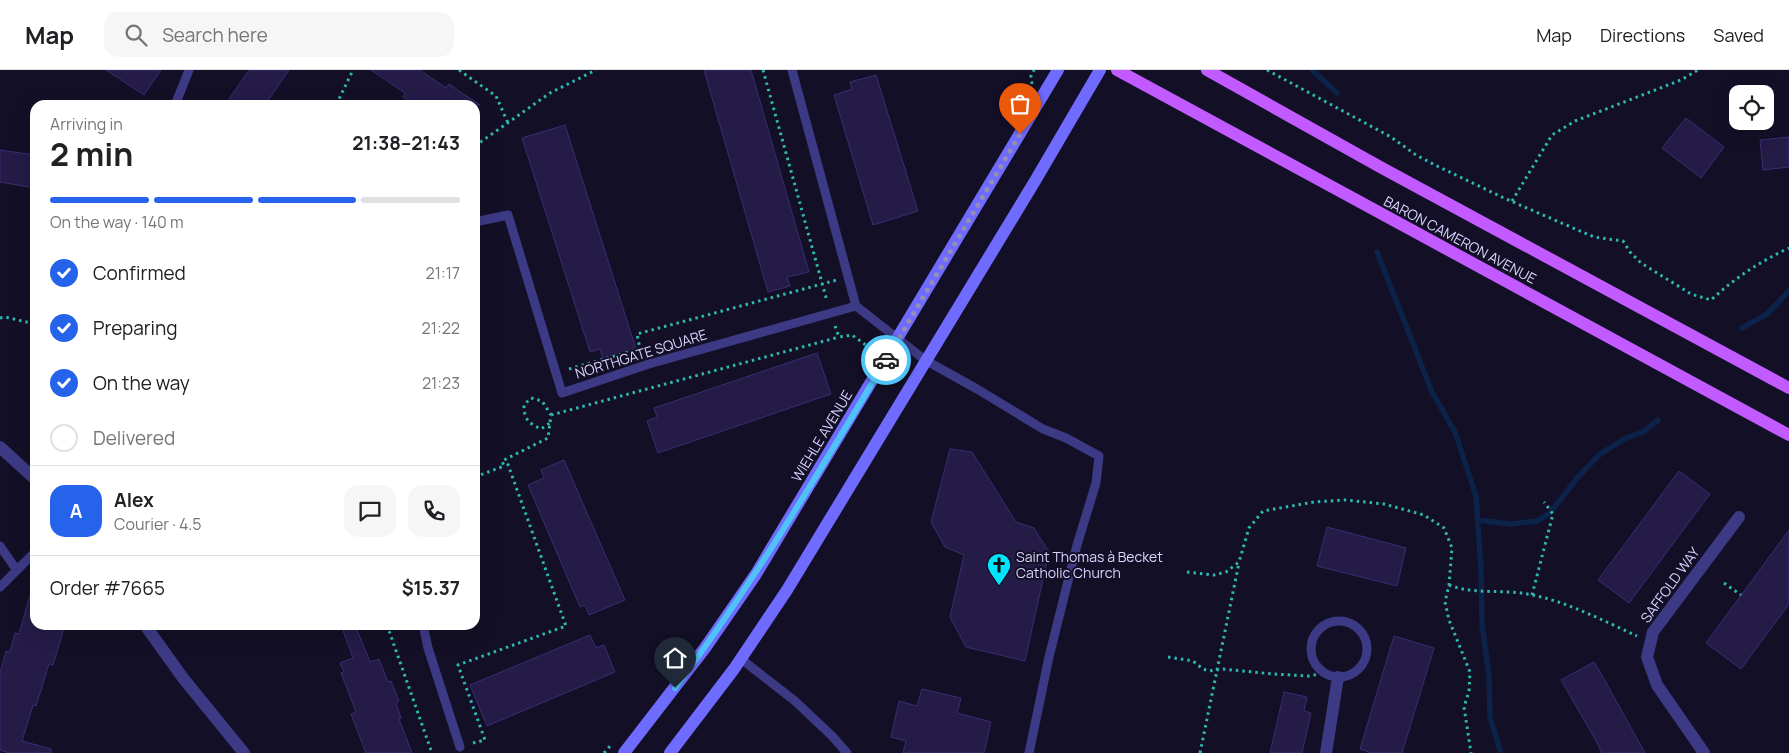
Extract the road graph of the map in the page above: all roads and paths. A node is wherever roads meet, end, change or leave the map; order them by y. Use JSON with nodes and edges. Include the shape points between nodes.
{"nodes":[{"id":1,"x":190,"y":70,"type":"edge"},
{"id":2,"x":353,"y":70,"type":"edge"},
{"id":3,"x":459,"y":70,"type":"edge"},
{"id":4,"x":596,"y":70,"type":"edge"},
{"id":5,"x":763,"y":70,"type":"edge"},
{"id":6,"x":792,"y":70,"type":"edge"},
{"id":7,"x":1058,"y":70,"type":"edge"},
{"id":8,"x":1100,"y":70,"type":"edge"},
{"id":9,"x":1117,"y":70,"type":"edge"},
{"id":10,"x":1207,"y":70,"type":"edge"},
{"id":11,"x":1267,"y":70,"type":"edge"},
{"id":12,"x":1698,"y":70,"type":"edge"},
{"id":13,"x":177,"y":100,"type":"edge"},
{"id":14,"x":339,"y":100,"type":"edge"},
{"id":15,"x":508,"y":123,"type":"junction"},
{"id":16,"x":480,"y":143,"type":"edge"},
{"id":17,"x":1512,"y":201,"type":"junction"},
{"id":18,"x":480,"y":221,"type":"edge"},
{"id":19,"x":1789,"y":248,"type":"edge"},
{"id":20,"x":848,"y":277,"type":"junction"},
{"id":21,"x":822,"y":284,"type":"junction"},
{"id":22,"x":856,"y":306,"type":"junction"},
{"id":23,"x":830,"y":314,"type":"junction"},
{"id":24,"x":0,"y":318,"type":"edge"},
{"id":25,"x":30,"y":323,"type":"edge"},
{"id":26,"x":839,"y":337,"type":"junction"},
{"id":27,"x":898,"y":340,"type":"junction"},
{"id":28,"x":871,"y":357,"type":"dead end"},
{"id":29,"x":925,"y":360,"type":"junction"},
{"id":30,"x":569,"y":369,"type":"dead end"},
{"id":31,"x":1789,"y":388,"type":"edge"},
{"id":32,"x":551,"y":415,"type":"junction"},
{"id":33,"x":550,"y":423,"type":"junction"},
{"id":34,"x":1789,"y":435,"type":"edge"},
{"id":35,"x":0,"y":447,"type":"edge"},
{"id":36,"x":506,"y":459,"type":"junction"},
{"id":37,"x":30,"y":474,"type":"edge"},
{"id":38,"x":480,"y":475,"type":"edge"},
{"id":39,"x":1544,"y":502,"type":"dead end"},
{"id":40,"x":1739,"y":517,"type":"dead end"},
{"id":41,"x":0,"y":546,"type":"edge"},
{"id":42,"x":30,"y":556,"type":"edge"},
{"id":43,"x":1240,"y":562,"type":"junction"},
{"id":44,"x":16,"y":569,"type":"junction"},
{"id":45,"x":1187,"y":572,"type":"dead end"},
{"id":46,"x":1724,"y":583,"type":"dead end"},
{"id":47,"x":1449,"y":586,"type":"junction"},
{"id":48,"x":0,"y":587,"type":"edge"},
{"id":49,"x":1532,"y":595,"type":"junction"},
{"id":50,"x":1741,"y":595,"type":"dead end"},
{"id":51,"x":149,"y":630,"type":"edge"},
{"id":52,"x":389,"y":630,"type":"edge"},
{"id":53,"x":424,"y":630,"type":"edge"},
{"id":54,"x":1650,"y":643,"type":"junction"},
{"id":55,"x":1168,"y":656,"type":"dead end"},
{"id":56,"x":741,"y":659,"type":"junction"},
{"id":57,"x":1217,"y":670,"type":"junction"},
{"id":58,"x":1324,"y":673,"type":"junction"},
{"id":59,"x":1338,"y":677,"type":"junction"},
{"id":60,"x":460,"y":747,"type":"joint"},
{"id":61,"x":244,"y":753,"type":"edge"},
{"id":62,"x":432,"y":753,"type":"edge"},
{"id":63,"x":624,"y":753,"type":"edge"},
{"id":64,"x":670,"y":753,"type":"edge"},
{"id":65,"x":847,"y":753,"type":"edge"},
{"id":66,"x":1029,"y":753,"type":"edge"},
{"id":67,"x":1200,"y":753,"type":"edge"},
{"id":68,"x":1326,"y":753,"type":"edge"},
{"id":69,"x":1471,"y":753,"type":"edge"},
{"id":70,"x":1704,"y":753,"type":"edge"}],
"edges":[{"from":1,"to":13,"type":"lane"},
{"from":2,"to":14,"type":"path"},
{"from":3,"to":15,"type":"path","via":[[496,96]]},
{"from":4,"to":15,"type":"path","via":[[550,93]]},
{"from":5,"to":21,"type":"path"},
{"from":6,"to":20,"type":"lane"},
{"from":7,"to":27,"type":"main road","name":"WIEHLE AVENUE"},
{"from":8,"to":29,"type":"main road"},
{"from":9,"to":34,"type":"main road","name":"BARON CAMERON AVENUE"},
{"from":10,"to":31,"type":"main road","name":"BARON CAMERON AVENUE"},
{"from":11,"to":17,"type":"path","via":[[1392,137],[1435,165]]},
{"from":12,"to":17,"type":"path","via":[[1681,80],[1575,121],[1552,135]]},
{"from":15,"to":16,"type":"path"},
{"from":17,"to":19,"type":"path","via":[[1594,237],[1623,242],[1641,263],[1691,294],[1711,300],[1732,280]]},
{"from":18,"to":23,"type":"lane","name":"NORTHGATE SQUARE","via":[[508,214],[562,393],[649,364]]},
{"from":20,"to":21,"type":"path"},
{"from":20,"to":22,"type":"lane"},
{"from":21,"to":23,"type":"path"},
{"from":21,"to":30,"type":"path","via":[[637,334],[640,349]]},
{"from":22,"to":23,"type":"lane","name":"NORTHGATE SQUARE"},
{"from":22,"to":27,"type":"lane"},
{"from":23,"to":26,"type":"path"},
{"from":24,"to":25,"type":"path"},
{"from":26,"to":28,"type":"path","via":[[852,335],[866,345]]},
{"from":26,"to":32,"type":"path"},
{"from":27,"to":29,"type":"lane"},
{"from":27,"to":63,"type":"main road","name":"WIEHLE AVENUE","via":[[756,574],[706,648]]},
{"from":29,"to":56,"type":"main road","via":[[787,590]]},
{"from":29,"to":66,"type":"lane","via":[[1043,429],[1099,456],[1096,483],[1076,545]]},
{"from":32,"to":33,"type":"path"},
{"from":32,"to":33,"type":"path","via":[[542,401],[531,398],[524,405],[524,415],[530,424],[541,429]]},
{"from":33,"to":36,"type":"path","via":[[548,438]]},
{"from":35,"to":37,"type":"street"},
{"from":36,"to":38,"type":"path","via":[[502,461],[504,466]]},
{"from":36,"to":60,"type":"path","via":[[566,626],[458,665],[485,740]]},
{"from":39,"to":49,"type":"path","via":[[1553,514]]},
{"from":40,"to":54,"type":"street","name":"SAFFOLD WAY","via":[[1653,632]]},
{"from":41,"to":44,"type":"lane"},
{"from":42,"to":44,"type":"lane"},
{"from":43,"to":45,"type":"path","via":[[1226,572],[1214,575]]},
{"from":43,"to":47,"type":"path","via":[[1249,528],[1263,510],[1345,500],[1384,504],[1424,515],[1444,528],[1452,548]]},
{"from":43,"to":57,"type":"path"},
{"from":44,"to":48,"type":"lane"},
{"from":46,"to":50,"type":"path"},
{"from":47,"to":49,"type":"path"},
{"from":47,"to":69,"type":"path","via":[[1446,602],[1449,620],[1470,672],[1464,707]]},
{"from":49,"to":54,"type":"path","via":[[1579,609]]},
{"from":51,"to":61,"type":"street"},
{"from":52,"to":62,"type":"path"},
{"from":53,"to":60,"type":"lane"},
{"from":54,"to":70,"type":"street","name":"SAFFOLD WAY","via":[[1647,658],[1657,685]]},
{"from":55,"to":57,"type":"path","via":[[1193,661],[1209,671]]},
{"from":56,"to":64,"type":"main road"},
{"from":56,"to":65,"type":"lane","via":[[795,701]]},
{"from":57,"to":58,"type":"path","via":[[1309,676]]},
{"from":57,"to":67,"type":"path"},
{"from":58,"to":59,"type":"lane"},
{"from":58,"to":59,"type":"lane","via":[[1312,659],[1312,640],[1324,625],[1342,621],[1359,629],[1367,646],[1363,664],[1348,676]]},
{"from":59,"to":68,"type":"street"}]}
